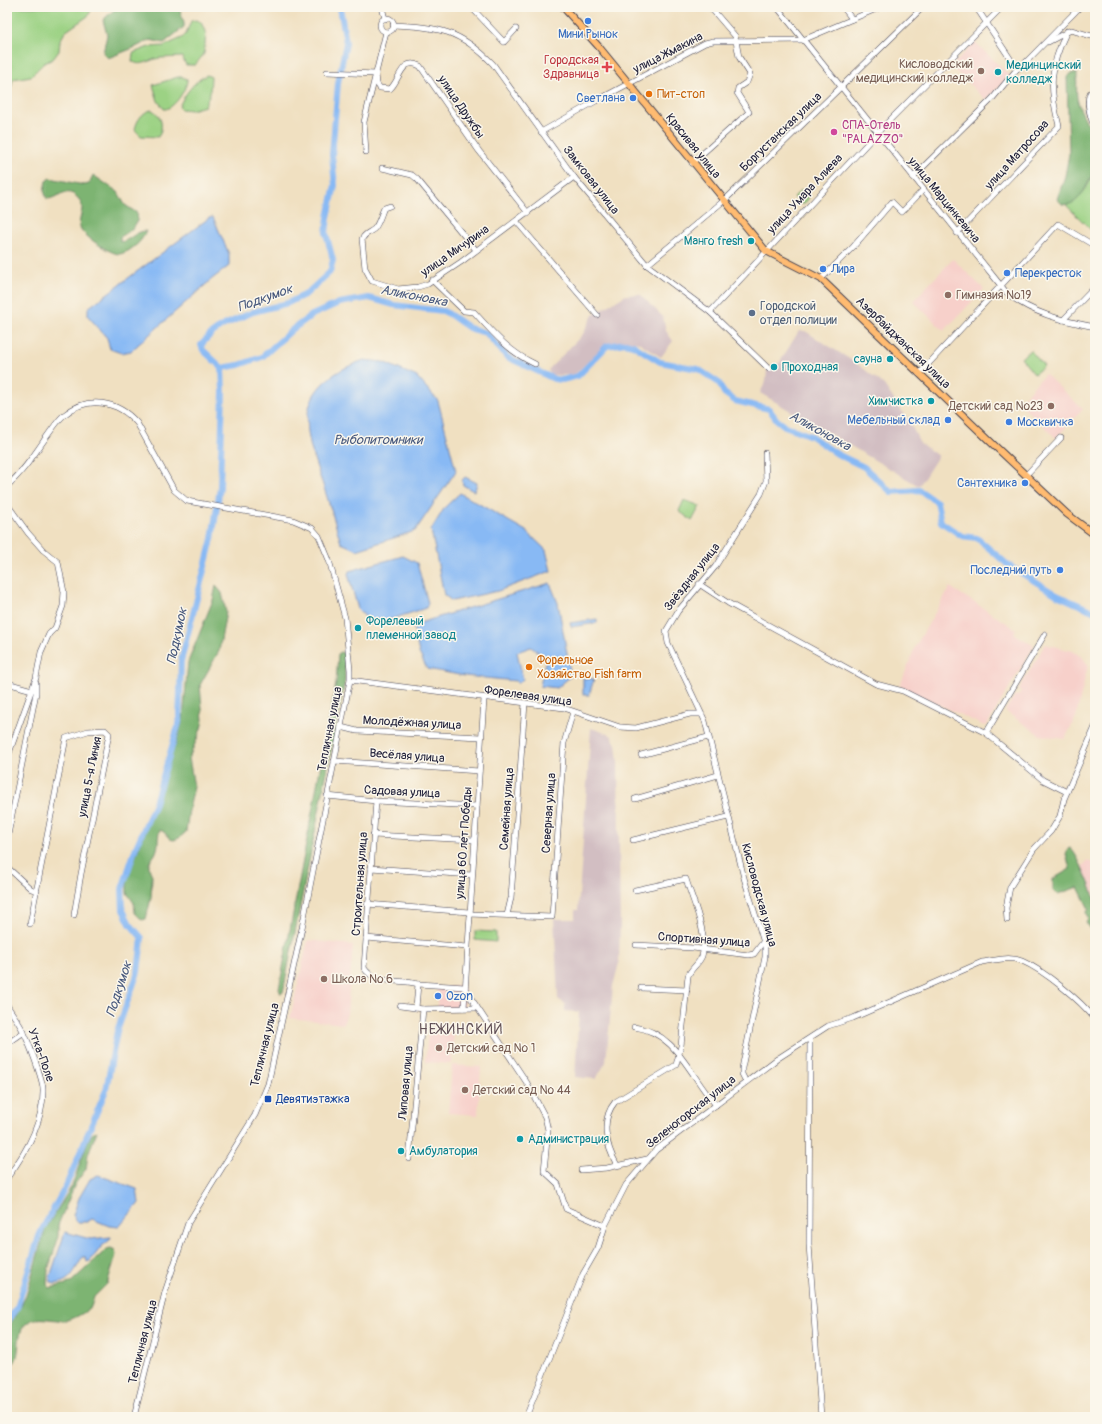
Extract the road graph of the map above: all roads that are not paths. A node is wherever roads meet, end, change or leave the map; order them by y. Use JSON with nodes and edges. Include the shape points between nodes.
{"nodes":[{"id":1,"x":382,"y":7,"type":"edge"},
{"id":2,"x":471,"y":7,"type":"edge"},
{"id":3,"x":563,"y":7,"type":"edge"},
{"id":4,"x":710,"y":7,"type":"edge"},
{"id":5,"x":777,"y":7,"type":"edge"},
{"id":6,"x":843,"y":7,"type":"edge"},
{"id":7,"x":881,"y":7,"type":"edge"},
{"id":8,"x":923,"y":7,"type":"edge"},
{"id":9,"x":976,"y":7,"type":"edge"},
{"id":10,"x":1002,"y":7,"type":"edge"},
{"id":11,"x":1080,"y":7,"type":"edge"},
{"id":12,"x":385,"y":19,"type":"junction"},
{"id":13,"x":852,"y":19,"type":"junction"},
{"id":14,"x":987,"y":23,"type":"junction"},
{"id":15,"x":393,"y":25,"type":"junction"},
{"id":16,"x":516,"y":29,"type":"dead end"},
{"id":17,"x":1067,"y":31,"type":"junction"},
{"id":18,"x":386,"y":32,"type":"junction"},
{"id":19,"x":1095,"y":37,"type":"edge"},
{"id":20,"x":803,"y":40,"type":"junction"},
{"id":21,"x":736,"y":41,"type":"junction"},
{"id":22,"x":1043,"y":45,"type":"junction"},
{"id":23,"x":1017,"y":69,"type":"junction"},
{"id":24,"x":327,"y":72,"type":"dead end"},
{"id":25,"x":376,"y":74,"type":"junction"},
{"id":26,"x":630,"y":84,"type":"junction"},
{"id":27,"x":841,"y":88,"type":"junction"},
{"id":28,"x":1095,"y":91,"type":"edge"},
{"id":29,"x":1095,"y":129,"type":"edge"},
{"id":30,"x":541,"y":132,"type":"junction"},
{"id":31,"x":877,"y":133,"type":"junction"},
{"id":32,"x":366,"y":152,"type":"dead end"},
{"id":33,"x":692,"y":163,"type":"junction"},
{"id":34,"x":382,"y":168,"type":"dead end"},
{"id":35,"x":574,"y":177,"type":"junction"},
{"id":36,"x":913,"y":177,"type":"junction"},
{"id":37,"x":923,"y":190,"type":"junction"},
{"id":38,"x":724,"y":201,"type":"junction"},
{"id":39,"x":390,"y":206,"type":"dead end"},
{"id":40,"x":528,"y":213,"type":"junction"},
{"id":41,"x":516,"y":221,"type":"junction"},
{"id":42,"x":957,"y":233,"type":"junction"},
{"id":43,"x":1095,"y":246,"type":"edge"},
{"id":44,"x":476,"y":250,"type":"junction"},
{"id":45,"x":766,"y":251,"type":"junction"},
{"id":46,"x":647,"y":265,"type":"junction"},
{"id":47,"x":821,"y":279,"type":"junction"},
{"id":48,"x":432,"y":280,"type":"junction"},
{"id":49,"x":1000,"y":286,"type":"junction"},
{"id":50,"x":1095,"y":287,"type":"edge"},
{"id":51,"x":710,"y":312,"type":"junction"},
{"id":52,"x":597,"y":316,"type":"dead end"},
{"id":53,"x":1063,"y":320,"type":"junction"},
{"id":54,"x":1095,"y":327,"type":"edge"},
{"id":55,"x":535,"y":364,"type":"dead end"},
{"id":56,"x":769,"y":369,"type":"dead end"},
{"id":57,"x":919,"y":374,"type":"junction"},
{"id":58,"x":1061,"y":438,"type":"dead end"},
{"id":59,"x":765,"y":453,"type":"dead end"},
{"id":60,"x":1026,"y":475,"type":"junction"},
{"id":61,"x":7,"y":486,"type":"edge"},
{"id":62,"x":7,"y":504,"type":"edge"},
{"id":63,"x":1095,"y":535,"type":"edge"},
{"id":64,"x":699,"y":584,"type":"junction"},
{"id":65,"x":1045,"y":634,"type":"dead end"},
{"id":66,"x":36,"y":678,"type":"junction"},
{"id":67,"x":350,"y":680,"type":"junction"},
{"id":68,"x":7,"y":683,"type":"edge"},
{"id":69,"x":32,"y":690,"type":"junction"},
{"id":70,"x":484,"y":699,"type":"junction"},
{"id":71,"x":525,"y":703,"type":"junction"},
{"id":72,"x":573,"y":712,"type":"junction"},
{"id":73,"x":700,"y":714,"type":"junction"},
{"id":74,"x":341,"y":727,"type":"junction"},
{"id":75,"x":1095,"y":727,"type":"edge"},
{"id":76,"x":986,"y":733,"type":"junction"},
{"id":77,"x":481,"y":737,"type":"junction"},
{"id":78,"x":708,"y":738,"type":"junction"},
{"id":79,"x":642,"y":755,"type":"dead end"},
{"id":80,"x":7,"y":759,"type":"edge"},
{"id":81,"x":334,"y":761,"type":"junction"},
{"id":82,"x":479,"y":772,"type":"junction"},
{"id":83,"x":718,"y":775,"type":"junction"},
{"id":84,"x":1067,"y":792,"type":"junction"},
{"id":85,"x":327,"y":796,"type":"junction"},
{"id":86,"x":635,"y":799,"type":"dead end"},
{"id":87,"x":376,"y":801,"type":"junction"},
{"id":88,"x":476,"y":806,"type":"junction"},
{"id":89,"x":728,"y":817,"type":"junction"},
{"id":90,"x":373,"y":834,"type":"junction"},
{"id":91,"x":7,"y":840,"type":"edge"},
{"id":92,"x":474,"y":840,"type":"junction"},
{"id":93,"x":633,"y":840,"type":"dead end"},
{"id":94,"x":7,"y":867,"type":"edge"},
{"id":95,"x":371,"y":868,"type":"junction"},
{"id":96,"x":472,"y":875,"type":"junction"},
{"id":97,"x":635,"y":890,"type":"dead end"},
{"id":98,"x":37,"y":891,"type":"junction"},
{"id":99,"x":367,"y":904,"type":"junction"},
{"id":100,"x":469,"y":913,"type":"junction"},
{"id":101,"x":74,"y":915,"type":"dead end"},
{"id":102,"x":507,"y":915,"type":"junction"},
{"id":103,"x":1007,"y":920,"type":"dead end"},
{"id":104,"x":30,"y":924,"type":"dead end"},
{"id":105,"x":366,"y":938,"type":"junction"},
{"id":106,"x":763,"y":942,"type":"junction"},
{"id":107,"x":636,"y":945,"type":"dead end"},
{"id":108,"x":467,"y":947,"type":"junction"},
{"id":109,"x":704,"y":949,"type":"junction"},
{"id":110,"x":418,"y":984,"type":"junction"},
{"id":111,"x":465,"y":988,"type":"junction"},
{"id":112,"x":642,"y":988,"type":"dead end"},
{"id":113,"x":686,"y":990,"type":"junction"},
{"id":114,"x":7,"y":1005,"type":"edge"},
{"id":115,"x":400,"y":1006,"type":"dead end"},
{"id":116,"x":416,"y":1008,"type":"junction"},
{"id":117,"x":464,"y":1008,"type":"junction"},
{"id":118,"x":478,"y":1008,"type":"junction"},
{"id":119,"x":423,"y":1009,"type":"junction"},
{"id":120,"x":1095,"y":1019,"type":"edge"},
{"id":121,"x":634,"y":1027,"type":"dead end"},
{"id":122,"x":24,"y":1032,"type":"junction"},
{"id":123,"x":810,"y":1039,"type":"junction"},
{"id":124,"x":7,"y":1044,"type":"edge"},
{"id":125,"x":679,"y":1055,"type":"junction"},
{"id":126,"x":746,"y":1082,"type":"junction"},
{"id":127,"x":716,"y":1105,"type":"junction"},
{"id":128,"x":409,"y":1159,"type":"dead end"},
{"id":129,"x":647,"y":1159,"type":"junction"},
{"id":130,"x":617,"y":1165,"type":"junction"},
{"id":131,"x":581,"y":1170,"type":"dead end"},
{"id":132,"x":7,"y":1178,"type":"edge"},
{"id":133,"x":605,"y":1226,"type":"junction"},
{"id":134,"x":134,"y":1417,"type":"edge"},
{"id":135,"x":526,"y":1417,"type":"edge"},
{"id":136,"x":821,"y":1417,"type":"edge"}],
"edges":[{"from":1,"to":12,"type":"street"},
{"from":2,"to":16,"type":"street","via":[[504,42]]},
{"from":3,"to":26,"type":"main road","name":"Красивая улица"},
{"from":4,"to":21,"type":"street","via":[[732,32]]},
{"from":5,"to":20,"type":"street","name":"улица Марцинкевича"},
{"from":6,"to":13,"type":"street"},
{"from":7,"to":13,"type":"street","name":"улица Жмакина"},
{"from":8,"to":27,"type":"street","name":"Боргустанская улица"},
{"from":9,"to":14,"type":"street"},
{"from":10,"to":14,"type":"street","name":"улица Умара Алиева"},
{"from":11,"to":22,"type":"street"},
{"from":12,"to":15,"type":"street","via":[[390,20]]},
{"from":12,"to":18,"type":"street","via":[[380,26]]},
{"from":13,"to":20,"type":"street","name":"улица Жмакина"},
{"from":14,"to":23,"type":"street"},
{"from":14,"to":31,"type":"street","name":"улица Умара Алиева"},
{"from":15,"to":18,"type":"street","via":[[391,30]]},
{"from":15,"to":30,"type":"street","name":"Замковая улица","via":[[436,29],[469,42],[493,64]]},
{"from":17,"to":19,"type":"street"},
{"from":17,"to":22,"type":"street"},
{"from":17,"to":42,"type":"street","name":"улица Матросова","via":[[1057,52],[1052,78],[1059,126]]},
{"from":18,"to":25,"type":"street"},
{"from":20,"to":21,"type":"street","name":"улица Жмакина"},
{"from":20,"to":27,"type":"street","name":"улица Марцинкевича"},
{"from":21,"to":26,"type":"street","name":"улица Жмакина","via":[[705,43]]},
{"from":21,"to":33,"type":"street","via":[[739,57],[750,74],[747,82],[738,88],[737,93],[749,112]]},
{"from":22,"to":23,"type":"street"},
{"from":23,"to":36,"type":"street","via":[[992,99]]},
{"from":24,"to":25,"type":"street"},
{"from":25,"to":32,"type":"street","via":[[364,122]]},
{"from":25,"to":40,"type":"street","name":"улица Дружбы","via":[[380,88],[390,90],[402,69],[411,64],[420,66],[479,151]]},
{"from":26,"to":30,"type":"street","name":"улица Жмакина"},
{"from":26,"to":33,"type":"main road","name":"Красивая улица"},
{"from":27,"to":31,"type":"street","name":"улица Марцинкевича"},
{"from":27,"to":38,"type":"street","name":"Боргустанская улица"},
{"from":28,"to":29,"type":"street","via":[[1090,93],[1088,99]]},
{"from":30,"to":35,"type":"street","name":"Замковая улица"},
{"from":31,"to":36,"type":"street","name":"улица Марцинкевича"},
{"from":31,"to":45,"type":"street","name":"улица Умара Алиева"},
{"from":33,"to":38,"type":"main road","name":"Красивая улица"},
{"from":34,"to":44,"type":"street","via":[[412,175],[417,179]]},
{"from":35,"to":40,"type":"street","name":"улица Мичурина"},
{"from":35,"to":46,"type":"street","name":"Замковая улица"},
{"from":36,"to":37,"type":"street","name":"улица Марцинкевича"},
{"from":37,"to":42,"type":"street","name":"улица Марцинкевича"},
{"from":37,"to":47,"type":"street","via":[[902,212],[892,202]]},
{"from":38,"to":45,"type":"main road","name":"Красивая улица"},
{"from":38,"to":46,"type":"street","name":"Боргустанская улица"},
{"from":39,"to":48,"type":"street","name":"улица Мичурина","via":[[384,208],[374,230],[365,234],[362,239],[368,276],[372,281],[398,289],[418,287]]},
{"from":40,"to":41,"type":"street","name":"улица Мичурина"},
{"from":41,"to":44,"type":"street","name":"улица Мичурина"},
{"from":41,"to":52,"type":"street"},
{"from":42,"to":49,"type":"street","name":"улица Марцинкевича"},
{"from":43,"to":49,"type":"street","via":[[1058,224]]},
{"from":44,"to":48,"type":"street","name":"улица Мичурина"},
{"from":45,"to":47,"type":"main road","name":"Красивая улица"},
{"from":45,"to":51,"type":"street","name":"улица Умара Алиева"},
{"from":46,"to":51,"type":"street","name":"Замковая улица"},
{"from":47,"to":57,"type":"main road","name":"Азербайджанская улица"},
{"from":48,"to":55,"type":"street","via":[[464,311],[474,312],[499,340]]},
{"from":49,"to":53,"type":"street","name":"улица Марцинкевича","via":[[1015,300]]},
{"from":49,"to":57,"type":"street"},
{"from":50,"to":53,"type":"street"},
{"from":51,"to":56,"type":"street","name":"Замковая улица"},
{"from":53,"to":54,"type":"street","name":"улица Марцинкевича"},
{"from":57,"to":60,"type":"main road","name":"Азербайджанская улица"},
{"from":58,"to":60,"type":"street"},
{"from":59,"to":64,"type":"street","name":"Звёздная улица","via":[[766,481],[761,494],[715,567]]},
{"from":60,"to":63,"type":"main road","name":"Азербайджанская улица","via":[[1074,520]]},
{"from":61,"to":67,"type":"street","name":"Тепличная улица","via":[[17,477],[64,415],[81,405],[98,402],[115,405],[130,416],[143,432],[178,496],[186,501],[205,505],[293,520],[312,528],[319,536],[345,618]]},
{"from":62,"to":66,"type":"street","via":[[28,533],[58,562],[64,592],[63,606],[55,628],[48,634],[41,652]]},
{"from":64,"to":73,"type":"street","name":"Звёздная улица","via":[[675,614],[666,630],[668,643],[694,694]]},
{"from":64,"to":76,"type":"street","via":[[728,603],[876,684],[903,691]]},
{"from":65,"to":76,"type":"street"},
{"from":66,"to":69,"type":"street"},
{"from":66,"to":91,"type":"street","via":[[36,692]]},
{"from":67,"to":70,"type":"street","name":"Форелевая улица"},
{"from":67,"to":74,"type":"street","name":"Тепличная улица"},
{"from":68,"to":69,"type":"street"},
{"from":69,"to":80,"type":"street"},
{"from":70,"to":71,"type":"street","name":"Форелевая улица"},
{"from":70,"to":77,"type":"street","name":"улица 60 лет Победы"},
{"from":71,"to":72,"type":"street","name":"Форелевая улица","via":[[564,708]]},
{"from":71,"to":102,"type":"street","name":"Семейная улица"},
{"from":72,"to":73,"type":"street","name":"Форелевая улица","via":[[620,728],[636,728],[690,714]]},
{"from":72,"to":102,"type":"street","name":"Северная улица","via":[[564,743],[552,917]]},
{"from":73,"to":78,"type":"street","name":"Кисловодская улица","via":[[705,721]]},
{"from":74,"to":77,"type":"street","name":"Молодёжная улица"},
{"from":74,"to":81,"type":"street","name":"Тепличная улица"},
{"from":75,"to":84,"type":"street"},
{"from":76,"to":84,"type":"street","via":[[1050,785]]},
{"from":77,"to":82,"type":"street","name":"улица 60 лет Победы"},
{"from":78,"to":79,"type":"street"},
{"from":78,"to":83,"type":"street","name":"Кисловодская улица"},
{"from":81,"to":82,"type":"street","name":"Весёлая улица"},
{"from":81,"to":85,"type":"street","name":"Тепличная улица"},
{"from":82,"to":88,"type":"street","name":"улица 60 лет Победы"},
{"from":83,"to":86,"type":"street"},
{"from":83,"to":89,"type":"street","name":"Кисловодская улица"},
{"from":84,"to":103,"type":"street","via":[[1060,816],[1051,831],[1034,849],[1010,887],[1006,908]]},
{"from":85,"to":87,"type":"street","name":"Садовая улица"},
{"from":85,"to":134,"type":"street","name":"Тепличная улица","via":[[301,935],[268,1084],[255,1115],[188,1223],[181,1240],[165,1292]]},
{"from":87,"to":88,"type":"street","name":"Садовая улица"},
{"from":87,"to":90,"type":"street","name":"Строительная улица"},
{"from":88,"to":92,"type":"street","name":"улица 60 лет Победы"},
{"from":89,"to":93,"type":"street"},
{"from":89,"to":106,"type":"street","name":"Кисловодская улица"},
{"from":90,"to":92,"type":"street"},
{"from":90,"to":95,"type":"street","name":"Строительная улица"},
{"from":92,"to":96,"type":"street","name":"улица 60 лет Победы"},
{"from":94,"to":98,"type":"street","via":[[31,889]]},
{"from":95,"to":96,"type":"street"},
{"from":95,"to":99,"type":"street","name":"Строительная улица"},
{"from":96,"to":100,"type":"street","name":"улица 60 лет Победы"},
{"from":97,"to":109,"type":"street","via":[[686,880],[699,914]]},
{"from":98,"to":101,"type":"street","name":"улица 5-я Линия","via":[[66,738],[88,730],[108,731]]},
{"from":98,"to":104,"type":"street","name":"улица 5-я Линия"},
{"from":99,"to":100,"type":"street"},
{"from":99,"to":105,"type":"street","name":"Строительная улица"},
{"from":100,"to":102,"type":"street"},
{"from":100,"to":108,"type":"street","name":"улица 60 лет Победы"},
{"from":105,"to":108,"type":"street"},
{"from":105,"to":110,"type":"street","name":"Строительная улица","via":[[364,968],[368,975],[376,979]]},
{"from":106,"to":109,"type":"street","name":"Спортивная улица","via":[[754,954]]},
{"from":106,"to":126,"type":"street","name":"Кисловодская улица","via":[[765,957],[742,1068]]},
{"from":107,"to":109,"type":"street","name":"Спортивная улица"},
{"from":108,"to":111,"type":"street","name":"улица 60 лет Победы"},
{"from":109,"to":113,"type":"street","via":[[699,962],[690,971]]},
{"from":110,"to":111,"type":"street"},
{"from":110,"to":116,"type":"street"},
{"from":111,"to":117,"type":"street","name":"улица 60 лет Победы"},
{"from":111,"to":118,"type":"street"},
{"from":112,"to":113,"type":"street"},
{"from":113,"to":125,"type":"street"},
{"from":114,"to":122,"type":"street","name":"Утка-Поле"},
{"from":115,"to":116,"type":"street"},
{"from":116,"to":119,"type":"street"},
{"from":117,"to":118,"type":"street"},
{"from":117,"to":119,"type":"street"},
{"from":118,"to":133,"type":"street","via":[[527,1083],[545,1117],[548,1130],[544,1171],[558,1184],[566,1210]]},
{"from":119,"to":128,"type":"street","name":"Липовая улица"},
{"from":120,"to":123,"type":"street","name":"Зеленогорская улица","via":[[1072,994],[1022,961],[1001,959],[982,962],[828,1026]]},
{"from":121,"to":125,"type":"street","via":[[654,1032]]},
{"from":122,"to":124,"type":"street"},
{"from":122,"to":132,"type":"street","name":"Утка-Поле","via":[[43,1089],[37,1126],[19,1162]]},
{"from":123,"to":126,"type":"street","name":"Зеленогорская улица","via":[[789,1050]]},
{"from":123,"to":136,"type":"street","via":[[809,1244]]},
{"from":125,"to":127,"type":"street"},
{"from":125,"to":130,"type":"street","via":[[676,1065],[671,1069],[654,1077],[610,1108],[607,1116],[608,1145]]},
{"from":126,"to":127,"type":"street","name":"Зеленогорская улица"},
{"from":127,"to":129,"type":"street","name":"Зеленогорская улица"},
{"from":129,"to":130,"type":"street"},
{"from":129,"to":133,"type":"street","name":"Зеленогорская улица","via":[[626,1184]]},
{"from":130,"to":131,"type":"street"},
{"from":133,"to":135,"type":"street","name":"Зеленогорская улица","via":[[598,1248],[582,1274]]}]}
